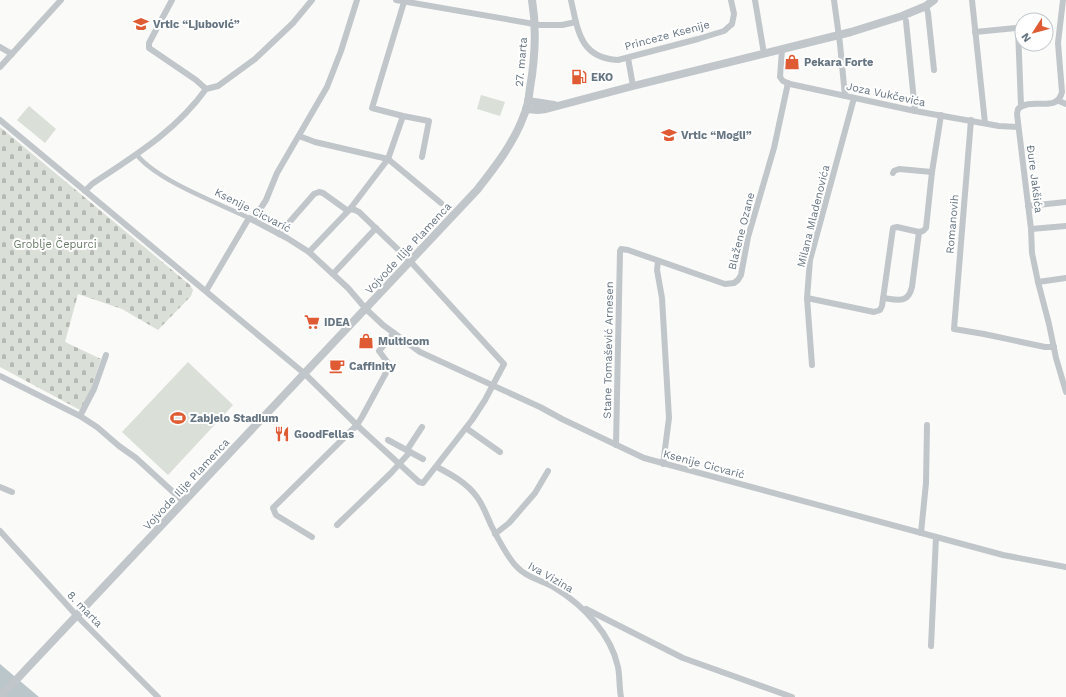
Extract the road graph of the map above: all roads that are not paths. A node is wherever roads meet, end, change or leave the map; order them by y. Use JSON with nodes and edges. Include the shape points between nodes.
{"nodes":[{"id":1,"x":61,"y":0,"type":"edge"},
{"id":2,"x":172,"y":0,"type":"edge"},
{"id":3,"x":312,"y":0,"type":"edge"},
{"id":4,"x":357,"y":0,"type":"edge"},
{"id":5,"x":396,"y":0,"type":"edge"},
{"id":6,"x":532,"y":0,"type":"edge"},
{"id":7,"x":571,"y":0,"type":"edge"},
{"id":8,"x":731,"y":0,"type":"edge"},
{"id":9,"x":755,"y":0,"type":"edge"},
{"id":10,"x":834,"y":0,"type":"edge"},
{"id":11,"x":934,"y":0,"type":"edge"},
{"id":12,"x":972,"y":0,"type":"edge"},
{"id":13,"x":1063,"y":0,"type":"edge"},
{"id":14,"x":404,"y":2,"type":"junction"},
{"id":15,"x":926,"y":6,"type":"junction"},
{"id":16,"x":906,"y":21,"type":"dead end"},
{"id":17,"x":576,"y":22,"type":"junction"},
{"id":18,"x":535,"y":24,"type":"junction"},
{"id":19,"x":974,"y":32,"type":"junction"},
{"id":20,"x":839,"y":35,"type":"junction"},
{"id":21,"x":1058,"y":43,"type":"junction"},
{"id":22,"x":1066,"y":44,"type":"edge"},
{"id":23,"x":0,"y":47,"type":"edge"},
{"id":24,"x":782,"y":50,"type":"junction"},
{"id":25,"x":12,"y":54,"type":"junction"},
{"id":26,"x":764,"y":54,"type":"junction"},
{"id":27,"x":628,"y":58,"type":"junction"},
{"id":28,"x":0,"y":67,"type":"edge"},
{"id":29,"x":934,"y":70,"type":"dead end"},
{"id":30,"x":788,"y":83,"type":"junction"},
{"id":31,"x":633,"y":86,"type":"junction"},
{"id":32,"x":206,"y":89,"type":"junction"},
{"id":33,"x":845,"y":96,"type":"junction"},
{"id":34,"x":854,"y":98,"type":"junction"},
{"id":35,"x":1059,"y":101,"type":"junction"},
{"id":36,"x":1066,"y":104,"type":"edge"},
{"id":37,"x":527,"y":106,"type":"junction"},
{"id":38,"x":1021,"y":106,"type":"junction"},
{"id":39,"x":915,"y":111,"type":"junction"},
{"id":40,"x":941,"y":115,"type":"junction"},
{"id":41,"x":403,"y":116,"type":"junction"},
{"id":42,"x":0,"y":120,"type":"edge"},
{"id":43,"x":971,"y":120,"type":"junction"},
{"id":44,"x":985,"y":123,"type":"junction"},
{"id":45,"x":1018,"y":127,"type":"junction"},
{"id":46,"x":299,"y":136,"type":"junction"},
{"id":47,"x":137,"y":155,"type":"junction"},
{"id":48,"x":422,"y":157,"type":"dead end"},
{"id":49,"x":388,"y":159,"type":"junction"},
{"id":50,"x":932,"y":172,"type":"junction"},
{"id":51,"x":893,"y":173,"type":"dead end"},
{"id":52,"x":85,"y":191,"type":"junction"},
{"id":53,"x":1066,"y":202,"type":"edge"},
{"id":54,"x":441,"y":203,"type":"dead end"},
{"id":55,"x":1028,"y":206,"type":"junction"},
{"id":56,"x":349,"y":210,"type":"junction"},
{"id":57,"x":251,"y":218,"type":"junction"},
{"id":58,"x":1066,"y":226,"type":"edge"},
{"id":59,"x":376,"y":228,"type":"junction"},
{"id":60,"x":1031,"y":229,"type":"junction"},
{"id":61,"x":919,"y":232,"type":"junction"},
{"id":62,"x":279,"y":234,"type":"junction"},
{"id":63,"x":309,"y":252,"type":"junction"},
{"id":64,"x":619,"y":255,"type":"joint"},
{"id":65,"x":410,"y":261,"type":"junction"},
{"id":66,"x":658,"y":261,"type":"junction"},
{"id":67,"x":333,"y":274,"type":"junction"},
{"id":68,"x":1066,"y":278,"type":"edge"},
{"id":69,"x":1038,"y":282,"type":"junction"},
{"id":70,"x":206,"y":291,"type":"junction"},
{"id":71,"x":807,"y":298,"type":"junction"},
{"id":72,"x":883,"y":298,"type":"junction"},
{"id":73,"x":366,"y":309,"type":"junction"},
{"id":74,"x":394,"y":333,"type":"junction"},
{"id":75,"x":1054,"y":347,"type":"junction"},
{"id":76,"x":106,"y":355,"type":"dead end"},
{"id":77,"x":812,"y":365,"type":"dead end"},
{"id":78,"x":305,"y":374,"type":"junction"},
{"id":79,"x":0,"y":376,"type":"edge"},
{"id":80,"x":1064,"y":377,"type":"edge"},
{"id":81,"x":493,"y":385,"type":"junction"},
{"id":82,"x":1066,"y":392,"type":"edge"},
{"id":83,"x":80,"y":416,"type":"junction"},
{"id":84,"x":357,"y":425,"type":"junction"},
{"id":85,"x":927,"y":425,"type":"dead end"},
{"id":86,"x":422,"y":428,"type":"dead end"},
{"id":87,"x":466,"y":428,"type":"junction"},
{"id":88,"x":388,"y":440,"type":"dead end"},
{"id":89,"x":616,"y":445,"type":"junction"},
{"id":90,"x":408,"y":451,"type":"junction"},
{"id":91,"x":500,"y":452,"type":"dead end"},
{"id":92,"x":423,"y":460,"type":"dead end"},
{"id":93,"x":400,"y":464,"type":"junction"},
{"id":94,"x":663,"y":464,"type":"junction"},
{"id":95,"x":437,"y":467,"type":"junction"},
{"id":96,"x":548,"y":471,"type":"dead end"},
{"id":97,"x":0,"y":487,"type":"edge"},
{"id":98,"x":12,"y":492,"type":"dead end"},
{"id":99,"x":184,"y":502,"type":"junction"},
{"id":100,"x":337,"y":525,"type":"dead end"},
{"id":101,"x":0,"y":531,"type":"edge"},
{"id":102,"x":921,"y":533,"type":"junction"},
{"id":103,"x":495,"y":534,"type":"junction"},
{"id":104,"x":312,"y":537,"type":"dead end"},
{"id":105,"x":936,"y":537,"type":"junction"},
{"id":106,"x":1066,"y":567,"type":"edge"},
{"id":107,"x":578,"y":604,"type":"junction"},
{"id":108,"x":77,"y":616,"type":"junction"},
{"id":109,"x":931,"y":646,"type":"dead end"},
{"id":110,"x":0,"y":697,"type":"edge"},
{"id":111,"x":158,"y":697,"type":"edge"},
{"id":112,"x":621,"y":697,"type":"edge"},
{"id":113,"x":792,"y":697,"type":"edge"}],
"edges":[{"from":1,"to":25,"type":"street"},
{"from":2,"to":32,"type":"street","via":[[148,47]]},
{"from":3,"to":32,"type":"street","via":[[293,23],[255,59],[218,86]]},
{"from":4,"to":46,"type":"street","via":[[330,80]]},
{"from":5,"to":14,"type":"street"},
{"from":6,"to":18,"type":"street","name":"27. marta"},
{"from":7,"to":17,"type":"street","name":"Princeze Ksenije"},
{"from":8,"to":27,"type":"street","name":"Princeze Ksenije","via":[[734,14],[732,24],[724,31]]},
{"from":9,"to":26,"type":"street"},
{"from":10,"to":20,"type":"street"},
{"from":11,"to":15,"type":"street"},
{"from":12,"to":19,"type":"street"},
{"from":13,"to":21,"type":"street"},
{"from":14,"to":18,"type":"street"},
{"from":14,"to":41,"type":"street","via":[[372,108]]},
{"from":15,"to":20,"type":"street","via":[[884,23]]},
{"from":15,"to":29,"type":"street"},
{"from":16,"to":39,"type":"street"},
{"from":17,"to":18,"type":"street","name":"27. marta","via":[[562,25]]},
{"from":17,"to":27,"type":"street","name":"Princeze Ksenije","via":[[586,47],[592,52],[607,59]]},
{"from":18,"to":37,"type":"street","name":"27. marta","via":[[535,56]]},
{"from":19,"to":38,"type":"street","name":"Đure Jakšića","via":[[1018,29]]},
{"from":19,"to":44,"type":"street"},
{"from":20,"to":24,"type":"street"},
{"from":20,"to":33,"type":"street"},
{"from":21,"to":22,"type":"street"},
{"from":21,"to":35,"type":"street","via":[[1062,92]]},
{"from":23,"to":25,"type":"street"},
{"from":24,"to":26,"type":"street"},
{"from":24,"to":30,"type":"street","via":[[780,75],[783,81]]},
{"from":25,"to":28,"type":"street"},
{"from":26,"to":31,"type":"street"},
{"from":27,"to":31,"type":"street"},
{"from":30,"to":33,"type":"street","name":"Joza Vukčevića"},
{"from":30,"to":66,"type":"street","name":"Blažene Ozane","via":[[774,148],[738,280],[726,284]]},
{"from":31,"to":37,"type":"street","via":[[538,110]]},
{"from":32,"to":47,"type":"street","via":[[190,110]]},
{"from":33,"to":34,"type":"street","name":"Joza Vukčevića"},
{"from":34,"to":39,"type":"street","name":"Joza Vukčevića"},
{"from":34,"to":71,"type":"street","name":"Milana Mladenovića","via":[[810,260]]},
{"from":35,"to":36,"type":"street"},
{"from":35,"to":38,"type":"street"},
{"from":37,"to":65,"type":"street","name":"Vojvode Ilije Plamenca","via":[[518,130],[493,171]]},
{"from":38,"to":45,"type":"street","name":"Đure Jakšića","via":[[1017,114]]},
{"from":39,"to":40,"type":"street","name":"Joza Vukčevića"},
{"from":40,"to":43,"type":"street","name":"Joza Vukčevića"},
{"from":40,"to":50,"type":"street"},
{"from":41,"to":48,"type":"street","via":[[429,122]]},
{"from":41,"to":49,"type":"street"},
{"from":42,"to":52,"type":"street"},
{"from":43,"to":44,"type":"street","name":"Joza Vukčevića"},
{"from":43,"to":75,"type":"street","name":"Romanovih","via":[[954,329]]},
{"from":44,"to":45,"type":"street","name":"Joza Vukčevića"},
{"from":45,"to":55,"type":"street","name":"Đure Jakšića"},
{"from":46,"to":49,"type":"street"},
{"from":46,"to":57,"type":"street","via":[[277,173],[266,200]]},
{"from":47,"to":52,"type":"street"},
{"from":47,"to":57,"type":"street","name":"Ksenije Cicvarić","via":[[146,164],[179,185]]},
{"from":49,"to":54,"type":"street"},
{"from":49,"to":56,"type":"street"},
{"from":50,"to":51,"type":"street","via":[[899,169]]},
{"from":50,"to":61,"type":"street","via":[[926,228]]},
{"from":52,"to":70,"type":"street"},
{"from":53,"to":55,"type":"street"},
{"from":55,"to":60,"type":"street","name":"Đure Jakšića"},
{"from":56,"to":59,"type":"street","via":[[359,212]]},
{"from":56,"to":62,"type":"street","via":[[319,192],[314,194]]},
{"from":56,"to":63,"type":"street"},
{"from":57,"to":62,"type":"street","name":"Ksenije Cicvarić"},
{"from":57,"to":70,"type":"street"},
{"from":58,"to":60,"type":"street"},
{"from":59,"to":65,"type":"street"},
{"from":59,"to":67,"type":"street"},
{"from":60,"to":69,"type":"street","name":"Đure Jakšića","via":[[1032,253]]},
{"from":61,"to":72,"type":"street","via":[[910,295],[901,300]]},
{"from":61,"to":72,"type":"street","via":[[893,228]]},
{"from":62,"to":63,"type":"street","name":"Ksenije Cicvarić"},
{"from":63,"to":67,"type":"street","name":"Ksenije Cicvarić"},
{"from":64,"to":66,"type":"street","name":"Blažene Ozane","via":[[623,249]]},
{"from":64,"to":89,"type":"street","name":"Stane Tomašević Arnesen"},
{"from":65,"to":73,"type":"street","name":"Vojvode Ilije Plamenca"},
{"from":65,"to":81,"type":"street","via":[[504,364]]},
{"from":66,"to":94,"type":"street","via":[[668,418]]},
{"from":67,"to":73,"type":"street","name":"Ksenije Cicvarić"},
{"from":68,"to":69,"type":"street"},
{"from":69,"to":75,"type":"street","name":"Đure Jakšića"},
{"from":70,"to":78,"type":"street"},
{"from":71,"to":72,"type":"street","via":[[874,312],[880,310]]},
{"from":71,"to":77,"type":"street","name":"Milana Mladenovića"},
{"from":73,"to":74,"type":"street","name":"Ksenije Cicvarić"},
{"from":73,"to":78,"type":"street","name":"Vojvode Ilije Plamenca"},
{"from":74,"to":81,"type":"street","name":"Ksenije Cicvarić","via":[[420,352]]},
{"from":74,"to":84,"type":"street","via":[[379,351],[388,363],[388,369]]},
{"from":75,"to":80,"type":"street","name":"Đure Jakšića"},
{"from":76,"to":83,"type":"street","via":[[94,390]]},
{"from":78,"to":84,"type":"street"},
{"from":78,"to":99,"type":"street","name":"Vojvode Ilije Plamenca"},
{"from":79,"to":83,"type":"street"},
{"from":80,"to":82,"type":"street","name":"Đure Jakšića"},
{"from":81,"to":87,"type":"street"},
{"from":81,"to":89,"type":"street","name":"Ksenije Cicvarić"},
{"from":83,"to":99,"type":"street","via":[[136,458]]},
{"from":84,"to":93,"type":"street"},
{"from":84,"to":104,"type":"street","via":[[273,508],[276,515]]},
{"from":85,"to":102,"type":"street","via":[[926,483]]},
{"from":86,"to":90,"type":"street"},
{"from":87,"to":91,"type":"street"},
{"from":87,"to":95,"type":"street"},
{"from":88,"to":90,"type":"street"},
{"from":89,"to":94,"type":"street","name":"Ksenije Cicvarić"},
{"from":90,"to":92,"type":"street"},
{"from":90,"to":93,"type":"street"},
{"from":93,"to":95,"type":"street","via":[[421,483],[426,481]]},
{"from":93,"to":100,"type":"street"},
{"from":94,"to":102,"type":"street","name":"Ksenije Cicvarić"},
{"from":95,"to":103,"type":"street","name":"Iva Vizina","via":[[464,483],[474,493]]},
{"from":96,"to":103,"type":"street","via":[[535,493],[509,523]]},
{"from":97,"to":98,"type":"street"},
{"from":99,"to":108,"type":"street","name":"Vojvode Ilije Plamenca"},
{"from":101,"to":108,"type":"street","name":"8. marta"},
{"from":102,"to":105,"type":"street","name":"Ksenije Cicvarić"},
{"from":103,"to":107,"type":"street","name":"Iva Vizina","via":[[517,568]]},
{"from":105,"to":106,"type":"street","name":"Ksenije Cicvarić","via":[[1003,555]]},
{"from":105,"to":109,"type":"street"},
{"from":107,"to":112,"type":"street","name":"Iva Vizina","via":[[602,632],[614,654],[618,666]]},
{"from":107,"to":113,"type":"street","via":[[683,658]]},
{"from":108,"to":110,"type":"street","name":"Vojvode Ilije Plamenca"},
{"from":108,"to":111,"type":"street","name":"8. marta"}]}
